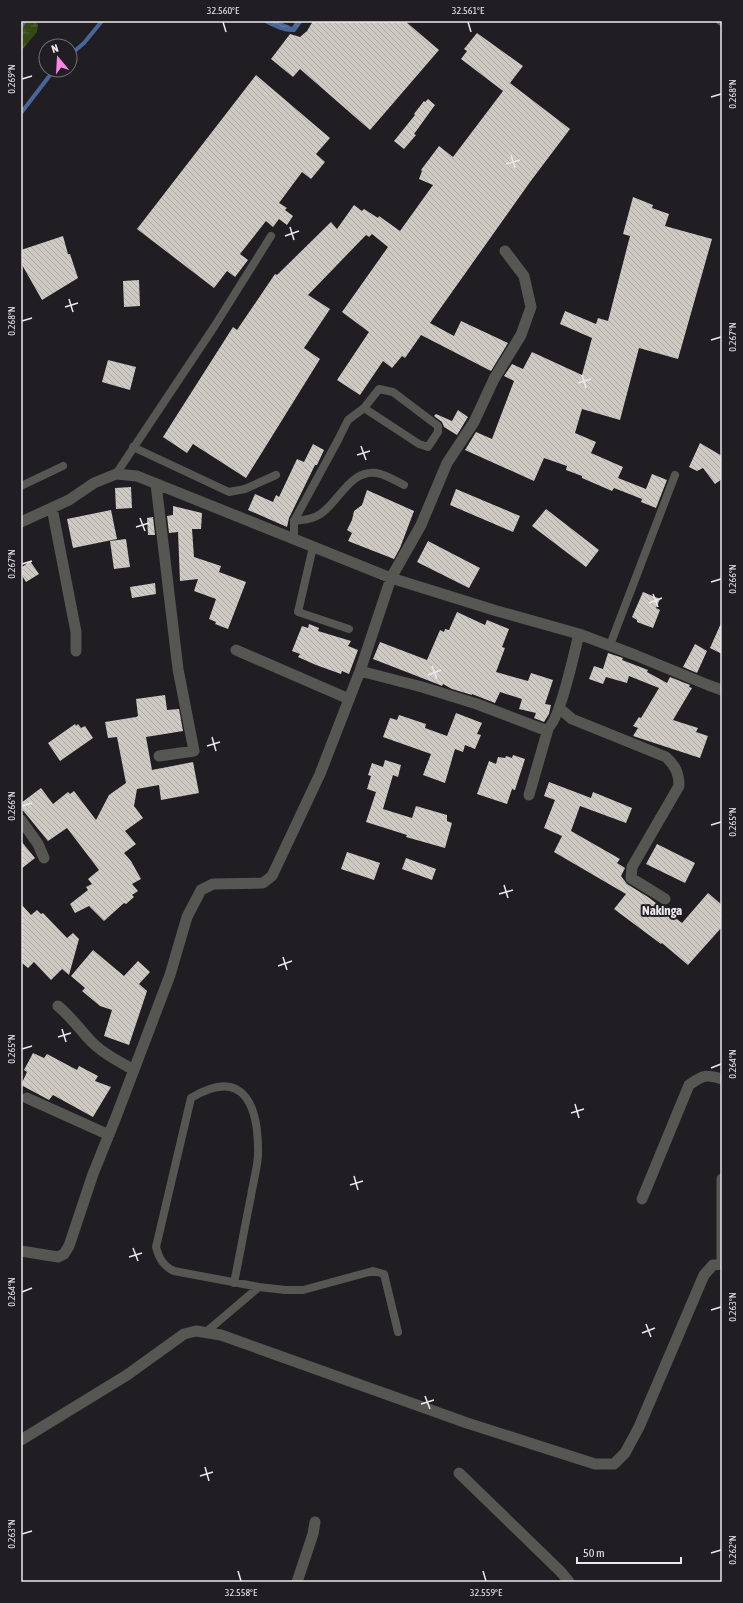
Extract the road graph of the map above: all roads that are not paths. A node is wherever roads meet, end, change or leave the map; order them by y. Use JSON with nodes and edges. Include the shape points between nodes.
{"nodes":[{"id":1,"x":272,"y":236,"type":"dead end"},
{"id":2,"x":505,"y":252,"type":"dead end"},
{"id":3,"x":364,"y":408,"type":"junction"},
{"id":4,"x":133,"y":447,"type":"junction"},
{"id":5,"x":63,"y":466,"type":"dead end"},
{"id":6,"x":116,"y":474,"type":"junction"},
{"id":7,"x":276,"y":475,"type":"dead end"},
{"id":8,"x":675,"y":475,"type":"dead end"},
{"id":9,"x":156,"y":484,"type":"junction"},
{"id":10,"x":404,"y":485,"type":"dead end"},
{"id":11,"x":21,"y":486,"type":"edge"},
{"id":12,"x":52,"y":508,"type":"junction"},
{"id":13,"x":21,"y":522,"type":"edge"},
{"id":14,"x":294,"y":522,"type":"junction"},
{"id":15,"x":294,"y":540,"type":"junction"},
{"id":16,"x":313,"y":547,"type":"junction"},
{"id":17,"x":392,"y":578,"type":"junction"},
{"id":18,"x":349,"y":629,"type":"dead end"},
{"id":19,"x":579,"y":634,"type":"junction"},
{"id":20,"x":610,"y":645,"type":"junction"},
{"id":21,"x":236,"y":650,"type":"dead end"},
{"id":22,"x":76,"y":651,"type":"dead end"},
{"id":23,"x":360,"y":671,"type":"junction"},
{"id":24,"x":722,"y":690,"type":"edge"},
{"id":25,"x":349,"y":700,"type":"junction"},
{"id":26,"x":559,"y":708,"type":"junction"},
{"id":27,"x":548,"y":729,"type":"junction"},
{"id":28,"x":159,"y":756,"type":"dead end"},
{"id":29,"x":529,"y":795,"type":"dead end"},
{"id":30,"x":21,"y":820,"type":"edge"},
{"id":31,"x":44,"y":858,"type":"dead end"},
{"id":32,"x":665,"y":899,"type":"dead end"},
{"id":33,"x":58,"y":1006,"type":"dead end"},
{"id":34,"x":134,"y":1070,"type":"junction"},
{"id":35,"x":722,"y":1079,"type":"edge"},
{"id":36,"x":27,"y":1098,"type":"dead end"},
{"id":37,"x":109,"y":1135,"type":"junction"},
{"id":38,"x":722,"y":1180,"type":"edge"},
{"id":39,"x":642,"y":1199,"type":"dead end"},
{"id":40,"x":21,"y":1251,"type":"edge"},
{"id":41,"x":722,"y":1264,"type":"edge"},
{"id":42,"x":234,"y":1283,"type":"junction"},
{"id":43,"x":258,"y":1287,"type":"junction"},
{"id":44,"x":206,"y":1332,"type":"junction"},
{"id":45,"x":398,"y":1332,"type":"dead end"},
{"id":46,"x":21,"y":1440,"type":"edge"},
{"id":47,"x":459,"y":1473,"type":"dead end"},
{"id":48,"x":314,"y":1522,"type":"dead end"},
{"id":49,"x":297,"y":1582,"type":"edge"},
{"id":50,"x":569,"y":1582,"type":"edge"}],
"edges":[{"from":1,"to":4,"type":"lane"},
{"from":2,"to":17,"type":"street","via":[[524,276],[531,307],[521,335],[494,379],[474,422],[447,464],[421,525]]},
{"from":3,"to":3,"type":"lane","via":[[419,444],[428,447],[438,432],[438,426],[393,392],[379,389]]},
{"from":3,"to":14,"type":"lane","via":[[348,420]]},
{"from":4,"to":6,"type":"lane"},
{"from":4,"to":7,"type":"lane","via":[[229,492],[245,489]]},
{"from":5,"to":11,"type":"lane"},
{"from":6,"to":9,"type":"street","via":[[137,476]]},
{"from":6,"to":12,"type":"street","via":[[94,483]]},
{"from":8,"to":20,"type":"lane"},
{"from":9,"to":15,"type":"street"},
{"from":9,"to":28,"type":"street","via":[[178,668],[194,751]]},
{"from":10,"to":14,"type":"lane","via":[[377,473],[363,473],[350,482],[323,512],[308,520]]},
{"from":12,"to":13,"type":"street"},
{"from":12,"to":22,"type":"street","via":[[76,632]]},
{"from":14,"to":15,"type":"lane"},
{"from":15,"to":16,"type":"street"},
{"from":16,"to":17,"type":"street"},
{"from":16,"to":18,"type":"lane","via":[[298,612]]},
{"from":17,"to":19,"type":"street"},
{"from":17,"to":23,"type":"street"},
{"from":19,"to":20,"type":"street"},
{"from":19,"to":26,"type":"street"},
{"from":20,"to":24,"type":"street"},
{"from":21,"to":25,"type":"street"},
{"from":23,"to":25,"type":"street"},
{"from":23,"to":27,"type":"street","via":[[428,688]]},
{"from":25,"to":34,"type":"street","via":[[320,774],[272,876],[263,883],[213,884],[201,890],[187,917],[170,975]]},
{"from":26,"to":27,"type":"street"},
{"from":26,"to":32,"type":"street","via":[[572,719],[666,757],[672,763],[678,777],[678,786],[632,867],[631,878]]},
{"from":27,"to":29,"type":"street"},
{"from":30,"to":31,"type":"street","via":[[38,844]]},
{"from":33,"to":34,"type":"street","via":[[97,1046]]},
{"from":34,"to":37,"type":"street"},
{"from":35,"to":39,"type":"street","via":[[709,1075],[689,1085]]},
{"from":36,"to":37,"type":"street"},
{"from":37,"to":40,"type":"street","via":[[64,1254],[58,1257]]},
{"from":38,"to":41,"type":"street"},
{"from":41,"to":44,"type":"street","via":[[713,1265],[704,1275],[639,1427],[625,1453],[614,1464],[595,1464]]},
{"from":42,"to":42,"type":"lane","via":[[167,1268],[159,1258],[156,1247],[191,1098],[204,1090],[225,1086],[240,1090],[250,1102],[257,1129],[258,1158]]},
{"from":42,"to":43,"type":"lane"},
{"from":43,"to":44,"type":"lane"},
{"from":43,"to":45,"type":"lane","via":[[303,1290],[373,1271],[384,1274]]},
{"from":44,"to":46,"type":"street","via":[[184,1334],[127,1375]]},
{"from":47,"to":50,"type":"street"},
{"from":48,"to":49,"type":"street","via":[[313,1534]]}]}
